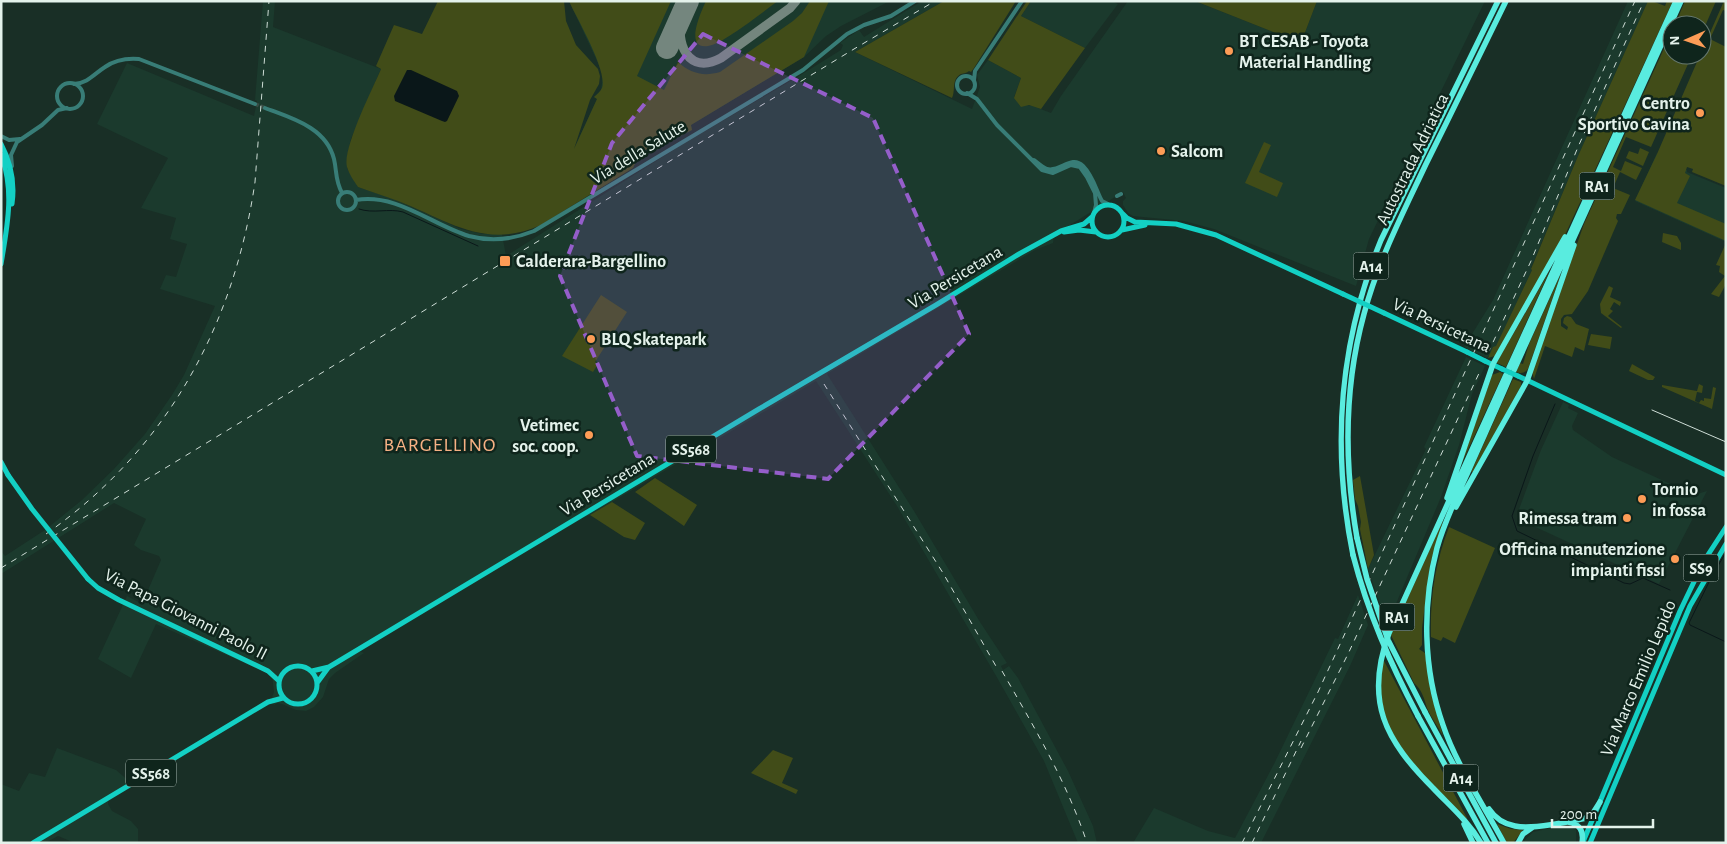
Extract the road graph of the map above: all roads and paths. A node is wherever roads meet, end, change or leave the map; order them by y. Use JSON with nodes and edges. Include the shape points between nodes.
{"nodes":[{"id":1,"x":915,"y":1,"type":"edge"},
{"id":2,"x":1022,"y":1,"type":"edge"},
{"id":3,"x":1498,"y":1,"type":"edge"},
{"id":4,"x":1506,"y":1,"type":"edge"},
{"id":5,"x":1676,"y":1,"type":"edge"},
{"id":6,"x":1681,"y":1,"type":"edge"},
{"id":7,"x":975,"y":71,"type":"junction"},
{"id":8,"x":966,"y":76,"type":"junction"},
{"id":9,"x":974,"y":80,"type":"junction"},
{"id":10,"x":87,"y":81,"type":"junction"},
{"id":11,"x":74,"y":84,"type":"junction"},
{"id":12,"x":974,"y":88,"type":"junction"},
{"id":13,"x":967,"y":94,"type":"junction"},
{"id":14,"x":83,"y":96,"type":"junction"},
{"id":15,"x":58,"y":99,"type":"junction"},
{"id":16,"x":976,"y":99,"type":"junction"},
{"id":17,"x":254,"y":104,"type":"tunnel mouth"},
{"id":18,"x":67,"y":108,"type":"junction"},
{"id":19,"x":265,"y":108,"type":"tunnel mouth"},
{"id":20,"x":54,"y":113,"type":"junction"},
{"id":21,"x":1,"y":136,"type":"edge"},
{"id":22,"x":17,"y":141,"type":"junction"},
{"id":23,"x":2,"y":146,"type":"edge"},
{"id":24,"x":1021,"y":148,"type":"junction"},
{"id":25,"x":1,"y":155,"type":"edge"},
{"id":26,"x":342,"y":193,"type":"junction"},
{"id":27,"x":13,"y":195,"type":"junction"},
{"id":28,"x":1588,"y":196,"type":"junction"},
{"id":29,"x":356,"y":200,"type":"junction"},
{"id":30,"x":1108,"y":204,"type":"junction"},
{"id":31,"x":1589,"y":204,"type":"junction"},
{"id":32,"x":1123,"y":214,"type":"junction"},
{"id":33,"x":1093,"y":215,"type":"junction"},
{"id":34,"x":8,"y":220,"type":"junction"},
{"id":35,"x":1153,"y":224,"type":"junction"},
{"id":36,"x":1122,"y":230,"type":"junction"},
{"id":37,"x":1097,"y":233,"type":"junction"},
{"id":38,"x":1054,"y":235,"type":"junction"},
{"id":39,"x":1,"y":264,"type":"edge"},
{"id":40,"x":1492,"y":364,"type":"junction"},
{"id":41,"x":1527,"y":381,"type":"junction"},
{"id":42,"x":1,"y":462,"type":"edge"},
{"id":43,"x":1726,"y":474,"type":"edge"},
{"id":44,"x":1726,"y":527,"type":"edge"},
{"id":45,"x":1438,"y":544,"type":"junction"},
{"id":46,"x":1726,"y":544,"type":"edge"},
{"id":47,"x":1426,"y":553,"type":"junction"},
{"id":48,"x":329,"y":667,"type":"junction"},
{"id":49,"x":268,"y":671,"type":"junction"},
{"id":50,"x":312,"y":671,"type":"junction"},
{"id":51,"x":283,"y":672,"type":"junction"},
{"id":52,"x":278,"y":681,"type":"junction"},
{"id":53,"x":317,"y":684,"type":"junction"},
{"id":54,"x":279,"y":690,"type":"junction"},
{"id":55,"x":283,"y":698,"type":"junction"},
{"id":56,"x":268,"y":702,"type":"junction"},
{"id":57,"x":1469,"y":778,"type":"junction"},
{"id":58,"x":1433,"y":788,"type":"junction"},
{"id":59,"x":1600,"y":802,"type":"junction"},
{"id":60,"x":1560,"y":822,"type":"junction"},
{"id":61,"x":1534,"y":826,"type":"junction"},
{"id":62,"x":33,"y":843,"type":"edge"},
{"id":63,"x":1473,"y":843,"type":"edge"},
{"id":64,"x":1481,"y":843,"type":"edge"},
{"id":65,"x":1488,"y":843,"type":"edge"},
{"id":66,"x":1496,"y":843,"type":"edge"},
{"id":67,"x":1504,"y":843,"type":"edge"},
{"id":68,"x":1518,"y":843,"type":"edge"},
{"id":69,"x":1582,"y":843,"type":"edge"},
{"id":70,"x":1590,"y":843,"type":"edge"}],
"edges":[{"from":1,"to":29,"type":"street","name":"Via della Salute","via":[[891,16],[847,34],[803,70],[528,234],[500,239],[470,236],[391,202]]},
{"from":2,"to":7,"type":"street"},
{"from":3,"to":65,"type":"highway","name":"Autostrada Adriatica","number":"A14","bridge":true,"via":[[1385,232],[1368,276],[1344,376],[1340,445],[1344,504],[1365,598],[1382,643],[1418,716]]},
{"from":4,"to":66,"type":"highway","name":"Autostrada Adriatica","number":"A14","bridge":true,"via":[[1389,241],[1372,287],[1353,369],[1348,430],[1349,478],[1357,538],[1385,632]]},
{"from":5,"to":28,"type":"highway","number":"RA1"},
{"from":6,"to":31,"type":"highway","number":"RA1"},
{"from":7,"to":8,"type":"street"},
{"from":7,"to":9,"type":"street"},
{"from":8,"to":9,"type":"street"},
{"from":8,"to":13,"type":"street","via":[[958,85],[960,91]]},
{"from":9,"to":12,"type":"street"},
{"from":10,"to":11,"type":"street"},
{"from":10,"to":14,"type":"street"},
{"from":10,"to":17,"type":"street","via":[[113,62],[139,59]]},
{"from":11,"to":14,"type":"street"},
{"from":11,"to":15,"type":"street","via":[[62,86]]},
{"from":12,"to":13,"type":"street"},
{"from":12,"to":16,"type":"street"},
{"from":13,"to":16,"type":"street"},
{"from":14,"to":18,"type":"street","via":[[77,107]]},
{"from":15,"to":18,"type":"street"},
{"from":15,"to":20,"type":"street"},
{"from":16,"to":24,"type":"street"},
{"from":18,"to":20,"type":"street"},
{"from":19,"to":26,"type":"street","via":[[302,123],[321,137],[333,155],[336,181]]},
{"from":20,"to":22,"type":"street"},
{"from":21,"to":22,"type":"street"},
{"from":22,"to":23,"type":"street"},
{"from":22,"to":27,"type":"street","via":[[11,155]]},
{"from":23,"to":27,"type":"main road","via":[[12,174]]},
{"from":24,"to":30,"type":"street","via":[[1048,169],[1070,162],[1082,164],[1102,201]]},
{"from":24,"to":33,"type":"street","via":[[1046,172],[1071,165],[1080,167],[1095,193]]},
{"from":25,"to":34,"type":"main road","via":[[8,185]]},
{"from":26,"to":29,"type":"street","name":"Via della Salute","via":[[351,193]]},
{"from":26,"to":29,"type":"street","name":"Via della Salute","via":[[338,203],[344,210],[353,208]]},
{"from":27,"to":34,"type":"main road"},
{"from":28,"to":31,"type":"highway","number":"RA1","via":[[1511,369]]},
{"from":28,"to":40,"type":"highway"},
{"from":30,"to":32,"type":"main road"},
{"from":30,"to":33,"type":"main road"},
{"from":31,"to":41,"type":"highway"},
{"from":32,"to":35,"type":"main road","name":"Via Persicetana","via":[[1130,220]]},
{"from":32,"to":36,"type":"main road"},
{"from":33,"to":37,"type":"main road","via":[[1092,224]]},
{"from":33,"to":38,"type":"main road","name":"Via Persicetana","number":"SS568","via":[[1084,224]]},
{"from":34,"to":39,"type":"main road"},
{"from":35,"to":36,"type":"main road","name":"Via Persicetana"},
{"from":35,"to":40,"type":"main road","name":"Via Persicetana","bridge":true,"via":[[1188,226],[1216,235]]},
{"from":36,"to":37,"type":"main road","via":[[1111,237]]},
{"from":37,"to":38,"type":"main road","name":"Via Persicetana","number":"SS568","via":[[1079,230]]},
{"from":38,"to":48,"type":"main road","name":"Via Persicetana","number":"SS568"},
{"from":40,"to":41,"type":"main road","name":"Via Persicetana","bridge":true},
{"from":40,"to":47,"type":"highway"},
{"from":41,"to":43,"type":"main road","name":"Via Persicetana"},
{"from":41,"to":45,"type":"highway"},
{"from":42,"to":49,"type":"main road","name":"Via Papa Giovanni Paolo II","bridge":true,"via":[[32,509],[98,588]]},
{"from":44,"to":59,"type":"main road","name":"Via Marco Emilio Lepido","number":"SS9","via":[[1695,578]]},
{"from":45,"to":47,"type":"highway","number":"RA1","via":[[1508,376]]},
{"from":45,"to":57,"type":"highway","number":"RA1","via":[[1428,602],[1428,662],[1443,725]]},
{"from":46,"to":70,"type":"main road","name":"Via Marco Emilio Lepido","number":"SS9","via":[[1690,606]]},
{"from":47,"to":58,"type":"highway","number":"RA1","via":[[1384,648],[1378,685],[1382,712],[1393,741]]},
{"from":48,"to":50,"type":"main road","name":"Via Persicetana","number":"SS568"},
{"from":48,"to":53,"type":"main road","name":"Via Persicetana","number":"SS568"},
{"from":49,"to":51,"type":"main road"},
{"from":49,"to":52,"type":"main road"},
{"from":50,"to":51,"type":"main road","number":"SS568","via":[[296,665]]},
{"from":50,"to":53,"type":"main road"},
{"from":51,"to":52,"type":"main road"},
{"from":52,"to":54,"type":"main road"},
{"from":53,"to":55,"type":"main road","number":"SS568","via":[[314,695],[305,703],[294,704]]},
{"from":54,"to":55,"type":"main road"},
{"from":54,"to":56,"type":"main road","number":"SS568"},
{"from":55,"to":56,"type":"main road","number":"SS568"},
{"from":56,"to":62,"type":"main road","number":"SS568"},
{"from":57,"to":61,"type":"highway","via":[[1490,812],[1500,820],[1514,826]]},
{"from":57,"to":67,"type":"highway","number":"RA1"},
{"from":58,"to":63,"type":"highway","via":[[1462,822]]},
{"from":58,"to":64,"type":"highway","number":"RA1","via":[[1470,826]]},
{"from":59,"to":60,"type":"highway","via":[[1586,818]]},
{"from":59,"to":69,"type":"main road","name":"Via Marco Emilio Lepido","number":"SS9"},
{"from":60,"to":61,"type":"highway"},
{"from":60,"to":69,"type":"highway","via":[[1579,827]]},
{"from":61,"to":68,"type":"highway"}]}
